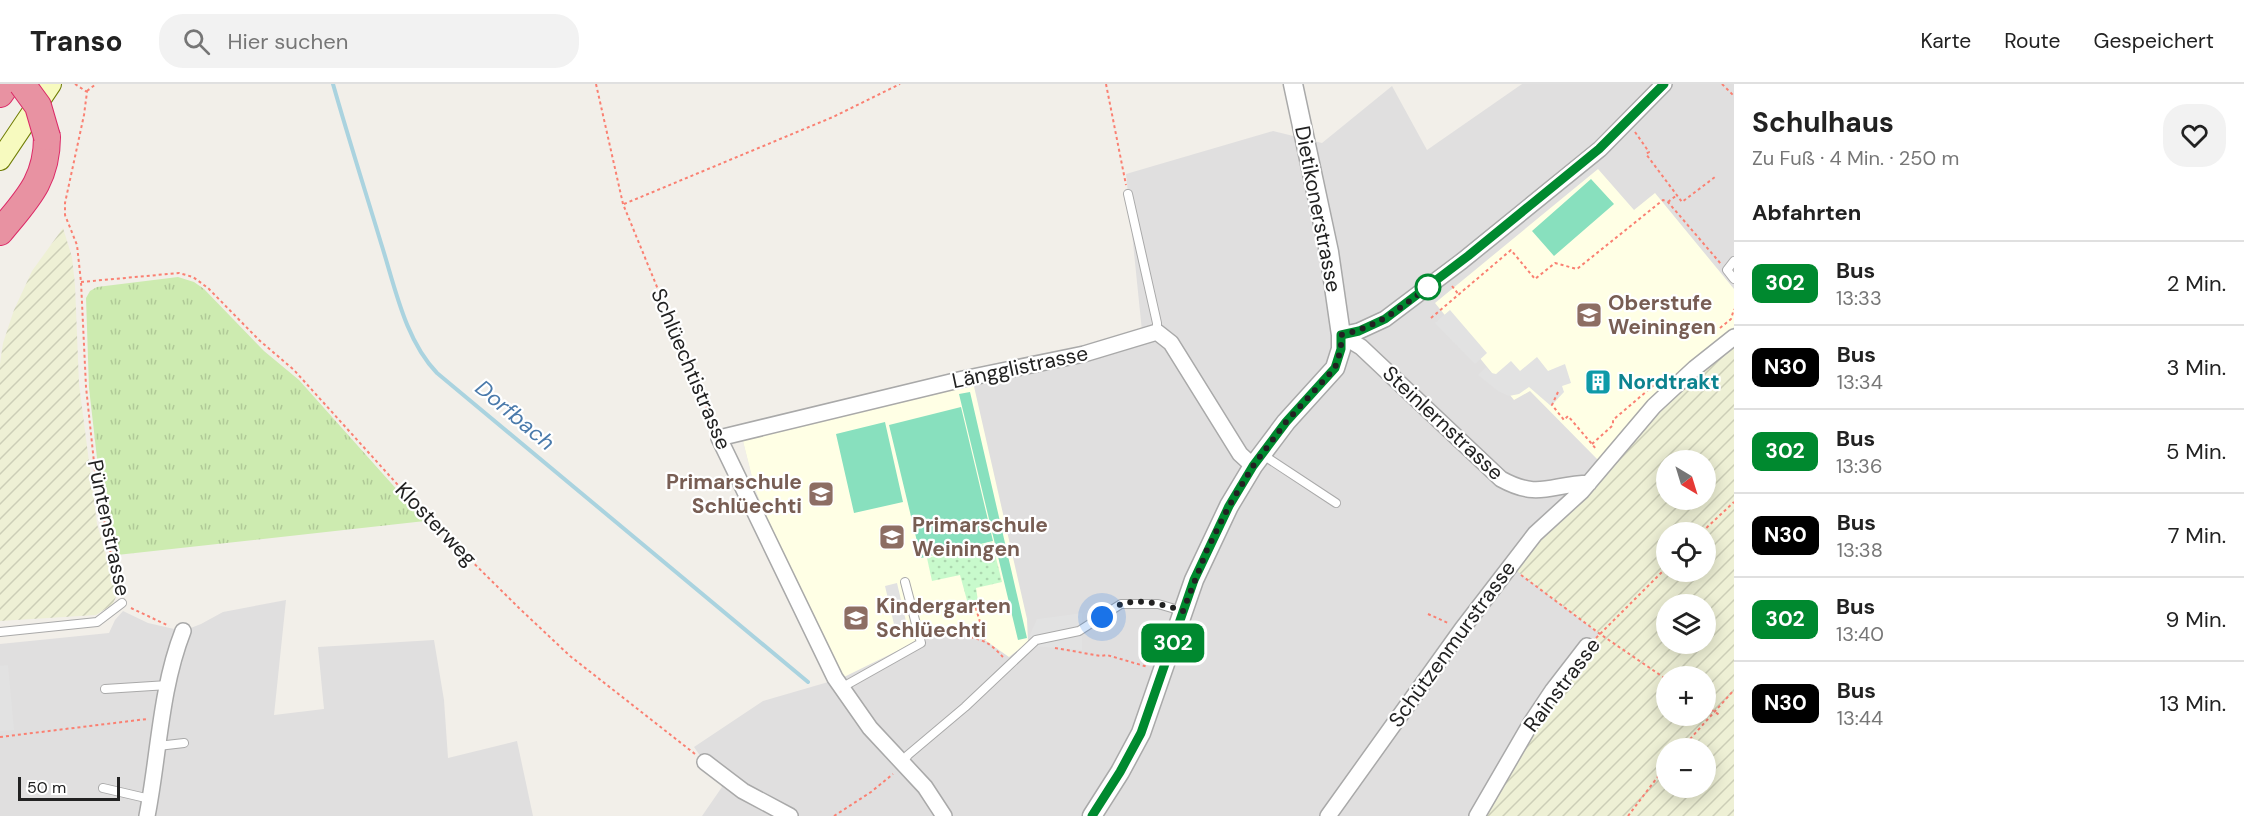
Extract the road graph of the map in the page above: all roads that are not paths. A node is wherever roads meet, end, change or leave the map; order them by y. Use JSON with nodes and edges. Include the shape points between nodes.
{"nodes":[{"id":1,"x":7,"y":84,"type":"edge"},
{"id":2,"x":22,"y":84,"type":"edge"},
{"id":3,"x":51,"y":84,"type":"edge"},
{"id":4,"x":1293,"y":84,"type":"edge"},
{"id":5,"x":1664,"y":84,"type":"edge"},
{"id":6,"x":0,"y":94,"type":"edge"},
{"id":7,"x":0,"y":160,"type":"edge"},
{"id":8,"x":1128,"y":194,"type":"road end"},
{"id":9,"x":0,"y":232,"type":"edge"},
{"id":10,"x":1734,"y":261,"type":"edge"},
{"id":11,"x":1734,"y":279,"type":"edge"},
{"id":12,"x":1157,"y":332,"type":"junction"},
{"id":13,"x":1341,"y":335,"type":"junction"},
{"id":14,"x":1734,"y":337,"type":"edge"},
{"id":15,"x":719,"y":438,"type":"joint"},
{"id":16,"x":1258,"y":460,"type":"junction"},
{"id":17,"x":1589,"y":483,"type":"junction"},
{"id":18,"x":1336,"y":503,"type":"dead end"},
{"id":19,"x":905,"y":582,"type":"dead end"},
{"id":20,"x":122,"y":603,"type":"road end"},
{"id":21,"x":1183,"y":611,"type":"junction"},
{"id":22,"x":0,"y":632,"type":"edge"},
{"id":23,"x":183,"y":632,"type":"road end"},
{"id":24,"x":1587,"y":646,"type":"road end"},
{"id":25,"x":168,"y":685,"type":"junction"},
{"id":26,"x":842,"y":688,"type":"junction"},
{"id":27,"x":105,"y":689,"type":"dead end"},
{"id":28,"x":184,"y":743,"type":"dead end"},
{"id":29,"x":158,"y":746,"type":"junction"},
{"id":30,"x":705,"y":762,"type":"road end"},
{"id":31,"x":902,"y":763,"type":"junction"},
{"id":32,"x":104,"y":788,"type":"dead end"},
{"id":33,"x":150,"y":800,"type":"junction"},
{"id":34,"x":147,"y":816,"type":"edge"},
{"id":35,"x":790,"y":816,"type":"edge"},
{"id":36,"x":944,"y":816,"type":"edge"},
{"id":37,"x":1092,"y":816,"type":"edge"},
{"id":38,"x":1328,"y":816,"type":"edge"},
{"id":39,"x":1476,"y":816,"type":"edge"}],
"edges":[{"from":1,"to":6,"type":"highway"},
{"from":2,"to":9,"type":"highway","bridge":true,"via":[[38,105],[47,137],[45,164],[35,188]]},
{"from":3,"to":7,"type":"main road"},
{"from":4,"to":13,"type":"street","name":"Dietikonerstrasse","via":[[1329,252]]},
{"from":5,"to":13,"type":"street","via":[[1599,149],[1506,226],[1393,313],[1376,324]]},
{"from":8,"to":12,"type":"lane"},
{"from":10,"to":11,"type":"lane","via":[[1726,270]]},
{"from":12,"to":15,"type":"street","name":"Längglistrasse","via":[[1084,354]]},
{"from":12,"to":16,"type":"street","via":[[1171,343],[1239,454]]},
{"from":13,"to":16,"type":"street","name":"Dietikonerstrasse","via":[[1335,368]]},
{"from":13,"to":17,"type":"street","name":"Steinlernstrasse","via":[[1361,347],[1501,479],[1532,492]]},
{"from":14,"to":17,"type":"street","name":"Schützenmurstrasse","via":[[1654,406]]},
{"from":15,"to":26,"type":"street","name":"Schlüechtistrasse","via":[[827,665]]},
{"from":16,"to":18,"type":"lane"},
{"from":16,"to":21,"type":"street","name":"Dietikonerstrasse","via":[[1207,550]]},
{"from":17,"to":38,"type":"street","name":"Schützenmurstrasse","via":[[1542,527],[1509,566]]},
{"from":19,"to":26,"type":"lane","via":[[921,643]]},
{"from":20,"to":22,"type":"lane","via":[[97,622]]},
{"from":21,"to":31,"type":"lane","via":[[1158,604],[1121,604],[1079,631],[1035,640]]},
{"from":21,"to":37,"type":"street","name":"Dietikonerstrasse","via":[[1141,733]]},
{"from":23,"to":25,"type":"street"},
{"from":24,"to":39,"type":"street","name":"Rainstrasse","via":[[1531,723]]},
{"from":25,"to":27,"type":"lane"},
{"from":25,"to":29,"type":"street"},
{"from":26,"to":31,"type":"street","name":"Schlüechtistrasse","via":[[870,728]]},
{"from":28,"to":29,"type":"lane"},
{"from":29,"to":33,"type":"street"},
{"from":30,"to":35,"type":"street","via":[[744,791]]},
{"from":31,"to":36,"type":"street","name":"Schlüechtistrasse"},
{"from":32,"to":33,"type":"lane"},
{"from":33,"to":34,"type":"street"}]}
